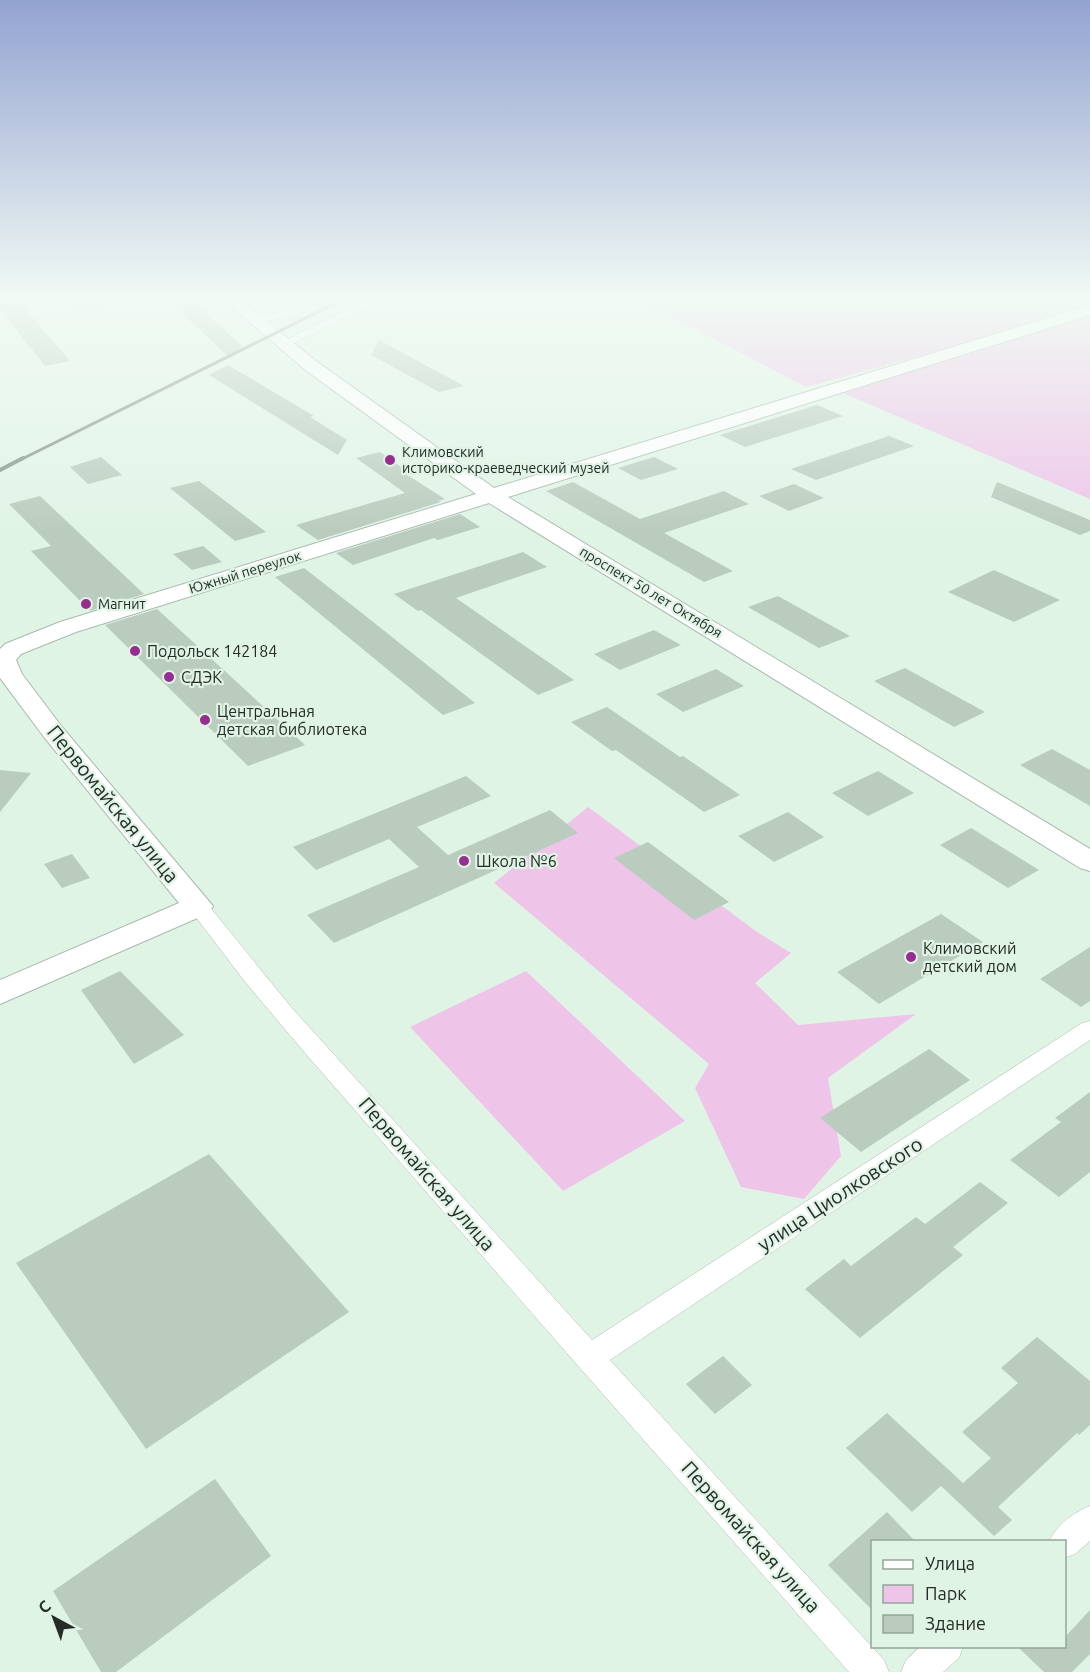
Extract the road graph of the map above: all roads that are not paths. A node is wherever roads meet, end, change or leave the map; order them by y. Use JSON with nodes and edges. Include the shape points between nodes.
{"nodes":[{"id":1,"x":326,"y":376,"type":"edge"},
{"id":2,"x":878,"y":376,"type":"edge"},
{"id":3,"x":492,"y":496,"type":"junction"},
{"id":4,"x":4,"y":660,"type":"joint"},
{"id":5,"x":1090,"y":862,"type":"edge"},
{"id":6,"x":198,"y":906,"type":"junction"},
{"id":7,"x":0,"y":993,"type":"edge"},
{"id":8,"x":1090,"y":1029,"type":"edge"},
{"id":9,"x":589,"y":1358,"type":"junction"},
{"id":10,"x":1090,"y":1521,"type":"edge"},
{"id":11,"x":1066,"y":1542,"type":"edge"},
{"id":12,"x":946,"y":1648,"type":"edge"},
{"id":13,"x":872,"y":1672,"type":"edge"},
{"id":14,"x":918,"y":1672,"type":"edge"}],
"edges":[{"from":1,"to":3,"type":"street","name":"проспект 50 лет Октября"},
{"from":2,"to":3,"type":"street","name":"Южный переулок"},
{"from":3,"to":4,"type":"street","name":"Южный переулок","via":[[68,627],[13,649]]},
{"from":3,"to":5,"type":"street","name":"проспект 50 лет Октября"},
{"from":4,"to":6,"type":"street","name":"Первомайская улица","via":[[10,675],[53,732]]},
{"from":6,"to":7,"type":"street"},
{"from":6,"to":9,"type":"street","name":"Первомайская улица","via":[[226,945]]},
{"from":8,"to":9,"type":"street","name":"улица Циолковского"},
{"from":9,"to":13,"type":"street","name":"Первомайская улица"},
{"from":10,"to":11,"type":"street"},
{"from":12,"to":14,"type":"street"}]}
